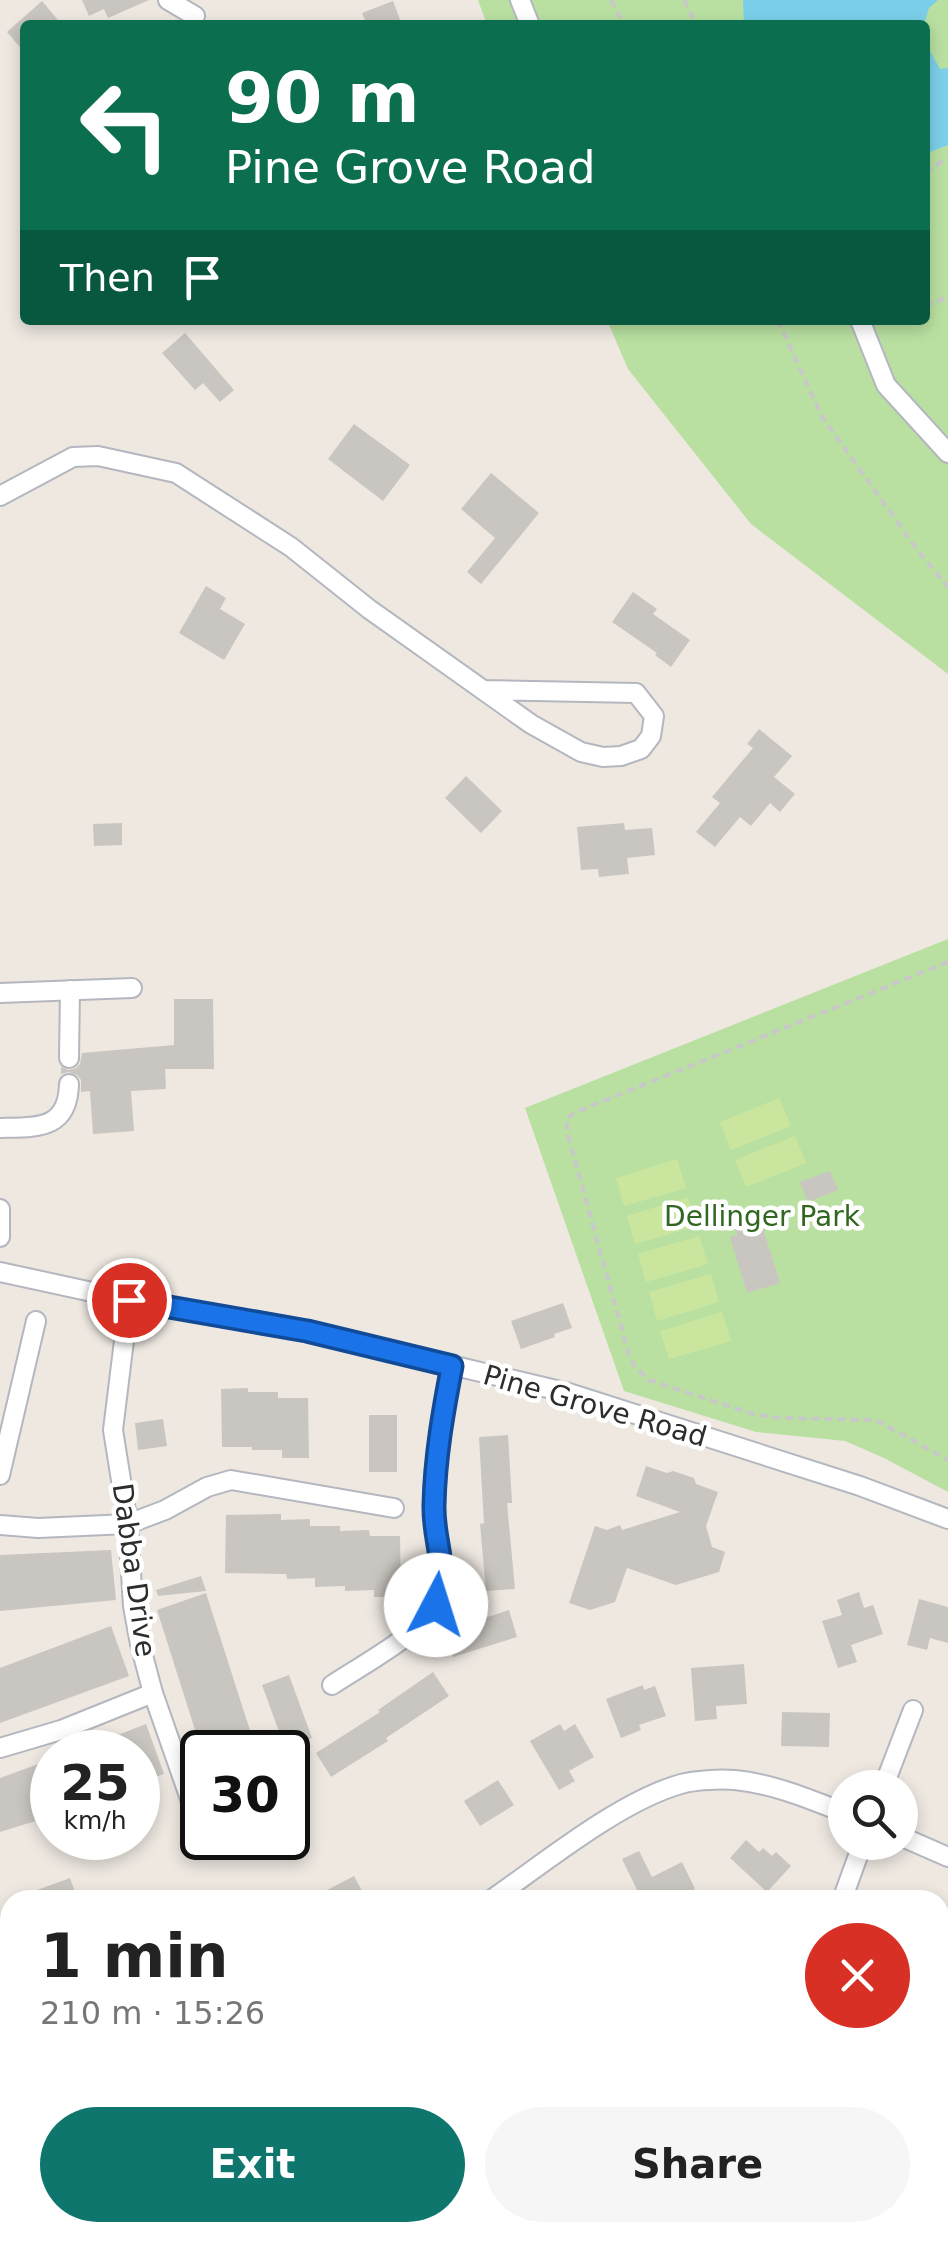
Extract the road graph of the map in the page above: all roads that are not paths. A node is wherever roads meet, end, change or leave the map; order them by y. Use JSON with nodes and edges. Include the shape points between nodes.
{"nodes":[{"id":1,"x":168,"y":0,"type":"edge"},
{"id":2,"x":195,"y":16,"type":"dead end"},
{"id":3,"x":862,"y":325,"type":"edge"},
{"id":4,"x":948,"y":453,"type":"edge"},
{"id":5,"x":0,"y":496,"type":"edge"},
{"id":6,"x":483,"y":690,"type":"junction"},
{"id":7,"x":132,"y":988,"type":"dead end"},
{"id":8,"x":70,"y":990,"type":"junction"},
{"id":9,"x":0,"y":994,"type":"edge"},
{"id":10,"x":69,"y":1058,"type":"dead end"},
{"id":11,"x":69,"y":1084,"type":"dead end"},
{"id":12,"x":0,"y":1128,"type":"edge"},
{"id":13,"x":0,"y":1209,"type":"edge"},
{"id":14,"x":0,"y":1237,"type":"edge"},
{"id":15,"x":0,"y":1272,"type":"edge"},
{"id":16,"x":129,"y":1300,"type":"junction"},
{"id":17,"x":36,"y":1321,"type":"dead end"},
{"id":18,"x":452,"y":1366,"type":"junction"},
{"id":19,"x":0,"y":1475,"type":"edge"},
{"id":20,"x":394,"y":1508,"type":"dead end"},
{"id":21,"x":948,"y":1519,"type":"edge"},
{"id":22,"x":128,"y":1524,"type":"junction"},
{"id":23,"x":0,"y":1525,"type":"edge"},
{"id":24,"x":332,"y":1685,"type":"dead end"},
{"id":25,"x":153,"y":1693,"type":"junction"},
{"id":26,"x":913,"y":1710,"type":"dead end"},
{"id":27,"x":0,"y":1748,"type":"edge"},
{"id":28,"x":180,"y":1769,"type":"edge"},
{"id":29,"x":891,"y":1770,"type":"edge"},
{"id":30,"x":828,"y":1807,"type":"edge"},
{"id":31,"x":918,"y":1844,"type":"edge"},
{"id":32,"x":948,"y":1857,"type":"edge"},
{"id":33,"x":856,"y":1860,"type":"edge"},
{"id":34,"x":506,"y":1890,"type":"edge"},
{"id":35,"x":846,"y":1890,"type":"edge"}],
"edges":[{"from":1,"to":2,"type":"street"},
{"from":3,"to":4,"type":"street","via":[[886,384]]},
{"from":5,"to":6,"type":"street","via":[[73,456],[176,473],[292,547]]},
{"from":6,"to":6,"type":"street","via":[[581,752],[621,756],[641,749],[651,736],[654,716],[636,693]]},
{"from":7,"to":8,"type":"street"},
{"from":8,"to":9,"type":"street"},
{"from":8,"to":10,"type":"street"},
{"from":11,"to":12,"type":"street","via":[[69,1100],[56,1119]]},
{"from":13,"to":14,"type":"street"},
{"from":15,"to":16,"type":"street","name":"Pine Grove Road"},
{"from":16,"to":18,"type":"street","name":"Pine Grove Road","via":[[307,1331]]},
{"from":16,"to":22,"type":"street","name":"Dabba Drive","via":[[113,1430]]},
{"from":17,"to":19,"type":"street"},
{"from":18,"to":21,"type":"street","name":"Pine Grove Road","via":[[568,1393]]},
{"from":18,"to":24,"type":"street","via":[[433,1510],[441,1552],[436,1605],[418,1627]]},
{"from":20,"to":22,"type":"street","via":[[232,1480]]},
{"from":22,"to":23,"type":"street"},
{"from":22,"to":25,"type":"street","name":"Dabba Drive","via":[[133,1606]]},
{"from":25,"to":27,"type":"street"},
{"from":25,"to":28,"type":"street","name":"Dabba Drive"},
{"from":26,"to":29,"type":"street"},
{"from":30,"to":34,"type":"street","via":[[781,1788],[732,1780],[684,1783],[626,1809]]},
{"from":31,"to":32,"type":"street"},
{"from":33,"to":35,"type":"street"}]}
